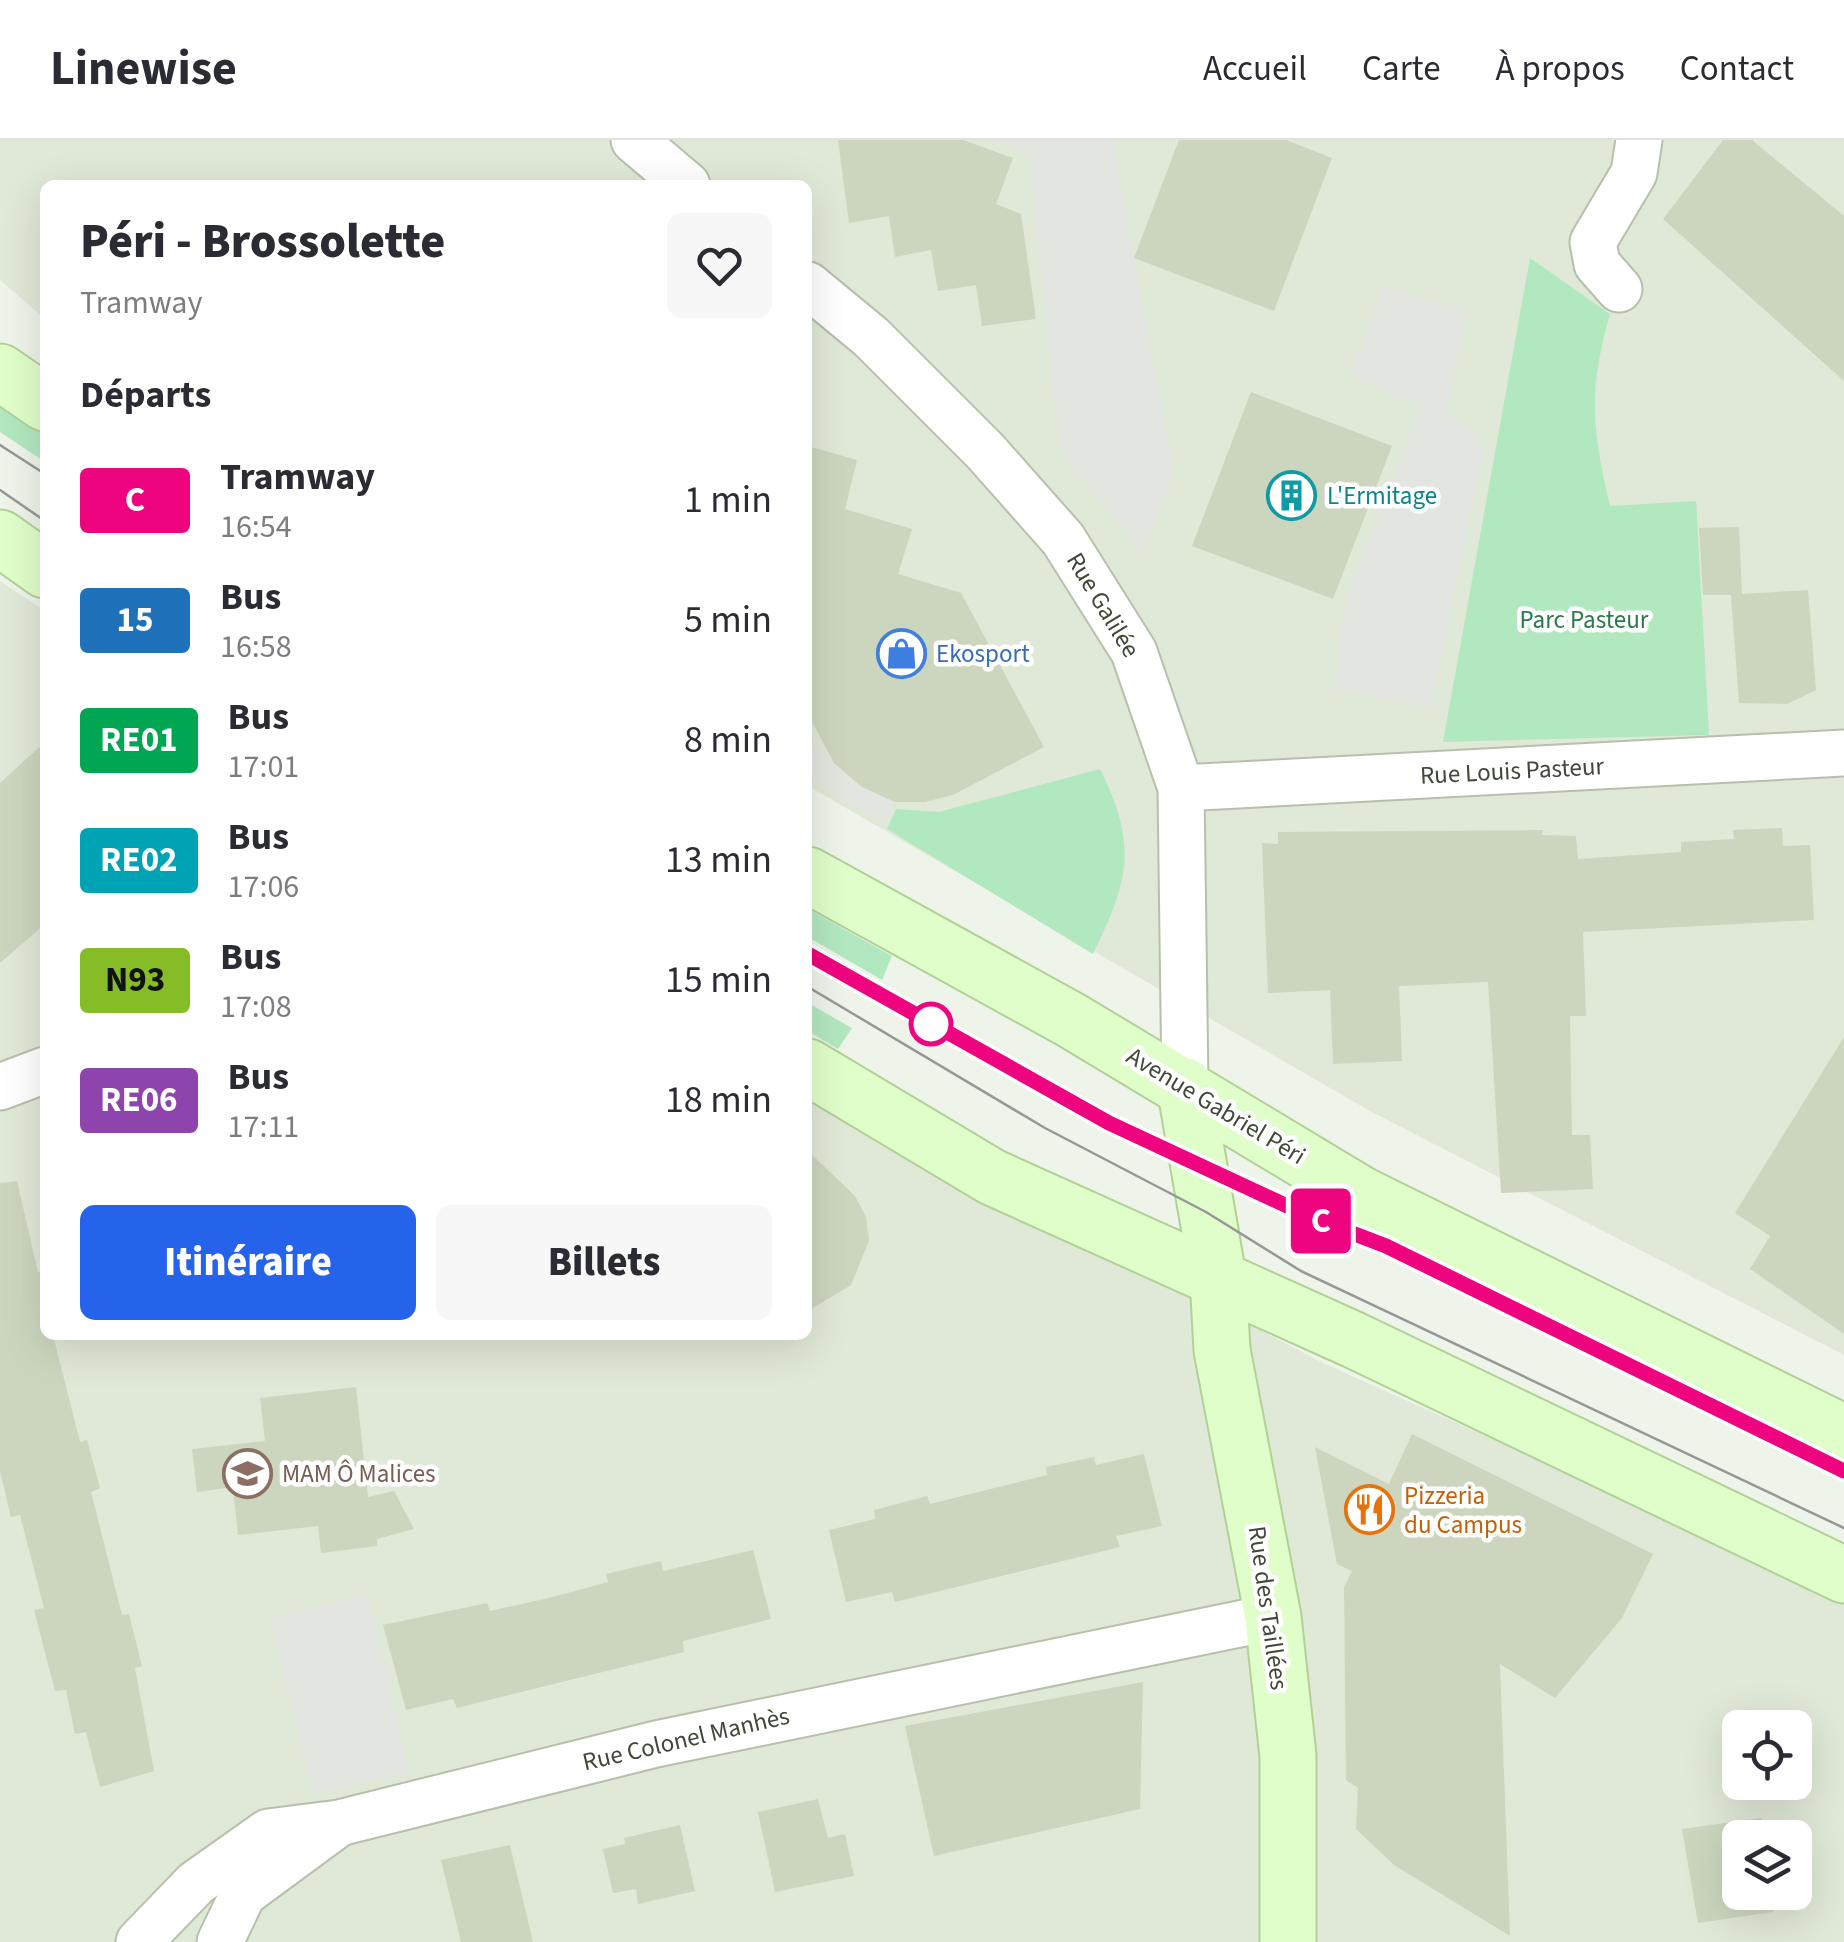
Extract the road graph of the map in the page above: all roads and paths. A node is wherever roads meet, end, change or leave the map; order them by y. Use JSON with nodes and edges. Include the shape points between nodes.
{"nodes":[{"id":1,"x":634,"y":140,"type":"edge"},
{"id":2,"x":1639,"y":140,"type":"edge"},
{"id":3,"x":681,"y":180,"type":"edge"},
{"id":4,"x":1608,"y":277,"type":"dead end"},
{"id":5,"x":812,"y":288,"type":"edge"},
{"id":6,"x":0,"y":372,"type":"edge"},
{"id":7,"x":40,"y":400,"type":"edge"},
{"id":8,"x":0,"y":538,"type":"edge"},
{"id":9,"x":40,"y":566,"type":"edge"},
{"id":10,"x":1844,"y":754,"type":"edge"},
{"id":11,"x":1181,"y":788,"type":"junction"},
{"id":12,"x":812,"y":877,"type":"edge"},
{"id":13,"x":812,"y":1069,"type":"edge"},
{"id":14,"x":40,"y":1072,"type":"edge"},
{"id":15,"x":0,"y":1086,"type":"edge"},
{"id":16,"x":1185,"y":1086,"type":"junction"},
{"id":17,"x":1218,"y":1277,"type":"junction"},
{"id":18,"x":1844,"y":1433,"type":"edge"},
{"id":19,"x":1844,"y":1576,"type":"edge"},
{"id":20,"x":1273,"y":1617,"type":"junction"},
{"id":21,"x":340,"y":1823,"type":"junction"},
{"id":22,"x":139,"y":1942,"type":"edge"},
{"id":23,"x":220,"y":1942,"type":"edge"},
{"id":24,"x":1288,"y":1942,"type":"edge"}],
"edges":[{"from":1,"to":3,"type":"street"},
{"from":2,"to":4,"type":"street","via":[[1634,173],[1592,242]]},
{"from":5,"to":11,"type":"street","name":"Rue Galilée","via":[[871,336],[985,450],[1063,540],[1134,652]]},
{"from":6,"to":7,"type":"main road"},
{"from":8,"to":9,"type":"main road"},
{"from":10,"to":11,"type":"street","name":"Rue Louis Pasteur"},
{"from":11,"to":16,"type":"street","name":"Rue Galilée"},
{"from":12,"to":16,"type":"main road","name":"Avenue Gabriel Péri"},
{"from":13,"to":17,"type":"main road","via":[[992,1176]]},
{"from":14,"to":15,"type":"street"},
{"from":16,"to":17,"type":"main road","name":"Rue des Taillées"},
{"from":16,"to":18,"type":"main road","name":"Avenue Gabriel Péri","via":[[1415,1224]]},
{"from":17,"to":19,"type":"main road"},
{"from":17,"to":20,"type":"main road","name":"Rue des Taillées","via":[[1222,1350]]},
{"from":20,"to":21,"type":"street","name":"Rue Colonel Manhès","via":[[656,1744]]},
{"from":20,"to":24,"type":"main road","name":"Rue des Taillées","via":[[1288,1756]]},
{"from":21,"to":22,"type":"street","name":"Rue Colonel Manhès","via":[[268,1832],[196,1882]]},
{"from":21,"to":23,"type":"street","via":[[243,1894]]}]}
